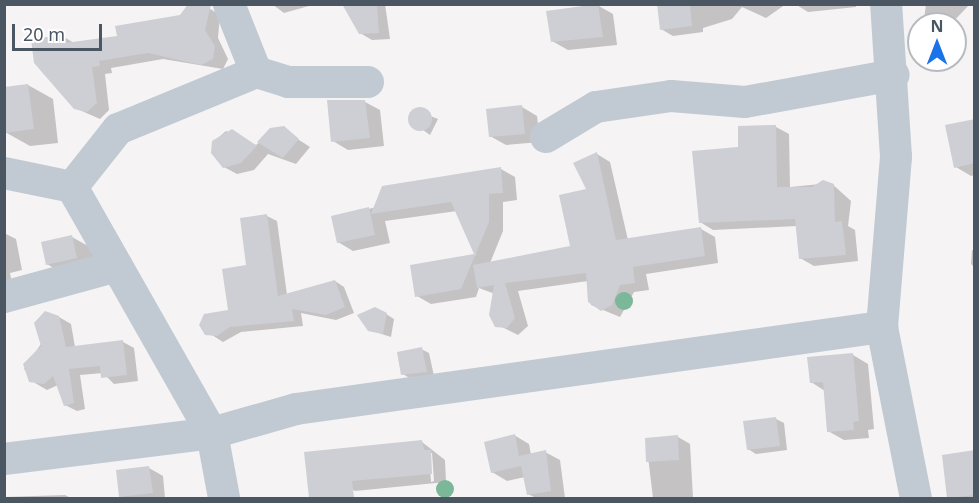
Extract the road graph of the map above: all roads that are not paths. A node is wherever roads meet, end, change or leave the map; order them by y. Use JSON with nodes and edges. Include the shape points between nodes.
{"nodes":[{"id":1,"x":229,"y":4,"type":"edge"},
{"id":2,"x":886,"y":4,"type":"edge"},
{"id":3,"x":256,"y":72,"type":"junction"},
{"id":4,"x":894,"y":75,"type":"junction"},
{"id":5,"x":368,"y":81,"type":"dead end"},
{"id":6,"x":546,"y":137,"type":"dead end"},
{"id":7,"x":4,"y":173,"type":"edge"},
{"id":8,"x":72,"y":187,"type":"junction"},
{"id":9,"x":117,"y":266,"type":"junction"},
{"id":10,"x":4,"y":297,"type":"edge"},
{"id":11,"x":882,"y":327,"type":"junction"},
{"id":12,"x":212,"y":433,"type":"junction"},
{"id":13,"x":4,"y":459,"type":"edge"},
{"id":14,"x":224,"y":498,"type":"edge"},
{"id":15,"x":916,"y":498,"type":"edge"}],
"edges":[{"from":1,"to":3,"type":"street"},
{"from":2,"to":4,"type":"street"},
{"from":3,"to":5,"type":"street","via":[[288,81]]},
{"from":3,"to":8,"type":"street","via":[[118,129]]},
{"from":4,"to":6,"type":"street","via":[[745,102],[671,96],[596,107]]},
{"from":4,"to":11,"type":"street","via":[[896,158]]},
{"from":7,"to":8,"type":"street"},
{"from":8,"to":9,"type":"street"},
{"from":9,"to":10,"type":"street"},
{"from":9,"to":12,"type":"street"},
{"from":11,"to":12,"type":"street","via":[[296,409]]},
{"from":11,"to":15,"type":"street"},
{"from":12,"to":13,"type":"street"},
{"from":12,"to":14,"type":"street"}]}
